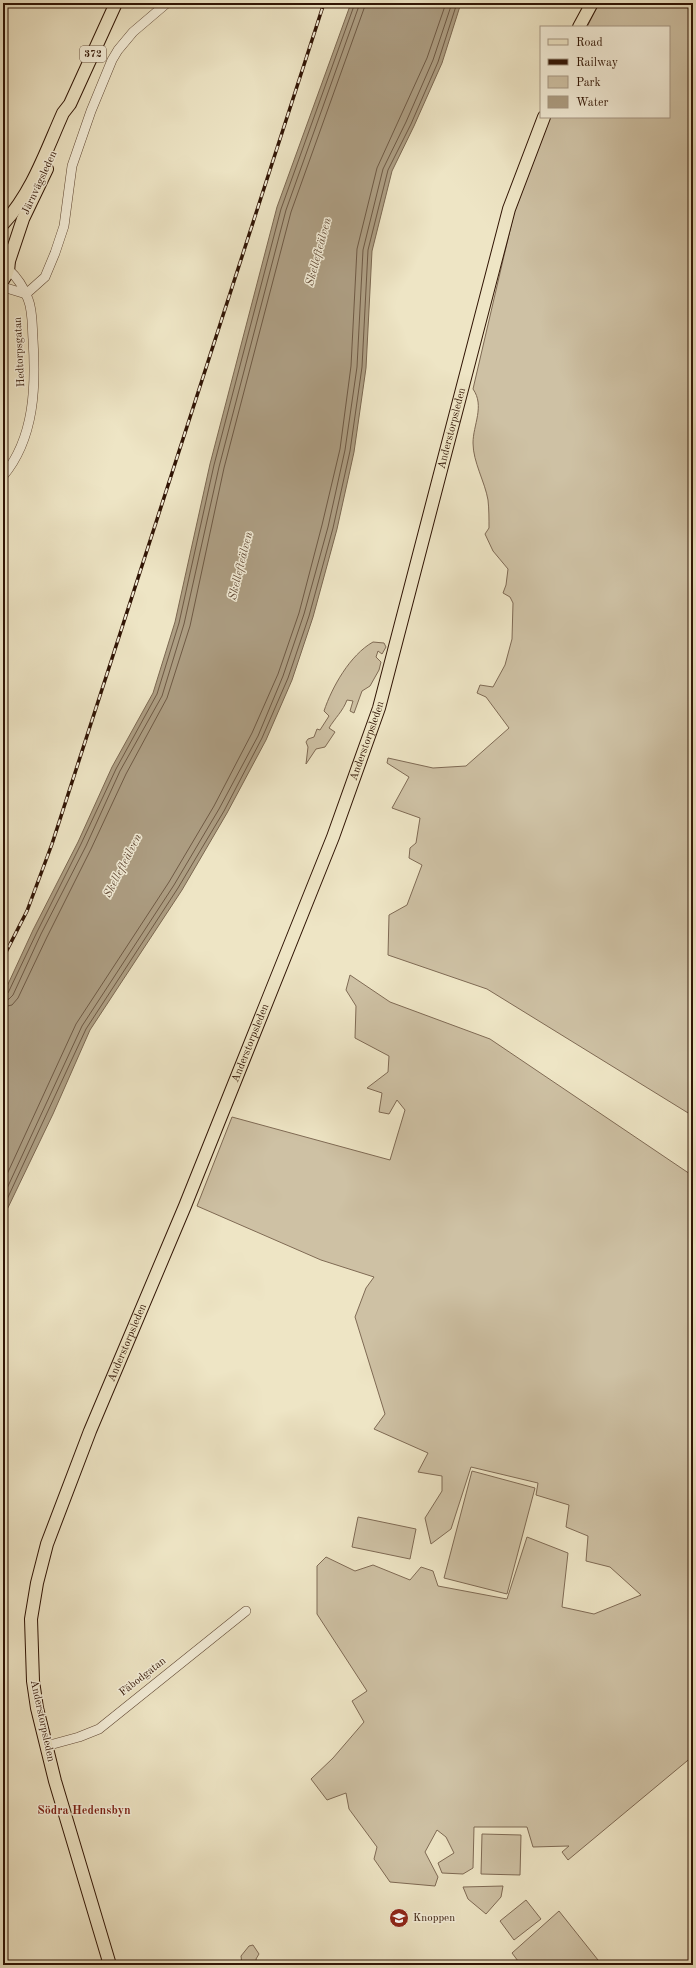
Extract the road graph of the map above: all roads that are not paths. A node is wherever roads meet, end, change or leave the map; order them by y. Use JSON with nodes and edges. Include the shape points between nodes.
{"nodes":[{"id":1,"x":116,"y":3,"type":"edge"},
{"id":2,"x":167,"y":3,"type":"edge"},
{"id":3,"x":592,"y":3,"type":"edge"},
{"id":4,"x":580,"y":26,"type":"edge"},
{"id":5,"x":70,"y":104,"type":"junction"},
{"id":6,"x":544,"y":118,"type":"edge"},
{"id":7,"x":3,"y":224,"type":"edge"},
{"id":8,"x":3,"y":247,"type":"edge"},
{"id":9,"x":9,"y":265,"type":"junction"},
{"id":10,"x":3,"y":280,"type":"edge"},
{"id":11,"x":3,"y":287,"type":"edge"},
{"id":12,"x":26,"y":294,"type":"junction"},
{"id":13,"x":3,"y":476,"type":"edge"},
{"id":14,"x":246,"y":1611,"type":"dead end"},
{"id":15,"x":46,"y":1746,"type":"junction"},
{"id":16,"x":110,"y":1965,"type":"edge"}],
"edges":[{"from":1,"to":5,"type":"main road","name":"Järnvägsleden","number":"372"},
{"from":2,"to":12,"type":"street","via":[[133,32],[112,60],[72,166],[64,226],[55,253],[45,278]]},
{"from":3,"to":4,"type":"main road"},
{"from":5,"to":7,"type":"main road","name":"Järnvägsleden","via":[[63,113],[30,186]]},
{"from":5,"to":9,"type":"main road","name":"Järnvägsleden","via":[[68,123],[23,220]]},
{"from":6,"to":15,"type":"main road","name":"Anderstorpsleden","via":[[510,209],[379,708],[333,837],[188,1199],[90,1431],[47,1544],[31,1619],[33,1681]]},
{"from":8,"to":9,"type":"main road"},
{"from":9,"to":10,"type":"main road","name":"Järnvägsleden"},
{"from":9,"to":12,"type":"street"},
{"from":11,"to":12,"type":"street"},
{"from":12,"to":13,"type":"street","name":"Hedtorpsgatan","via":[[33,332],[33,399],[22,442],[11,466]]},
{"from":14,"to":15,"type":"street","name":"Fäbodgatan","via":[[99,1729]]},
{"from":15,"to":16,"type":"main road","name":"Anderstorpsleden"}]}
